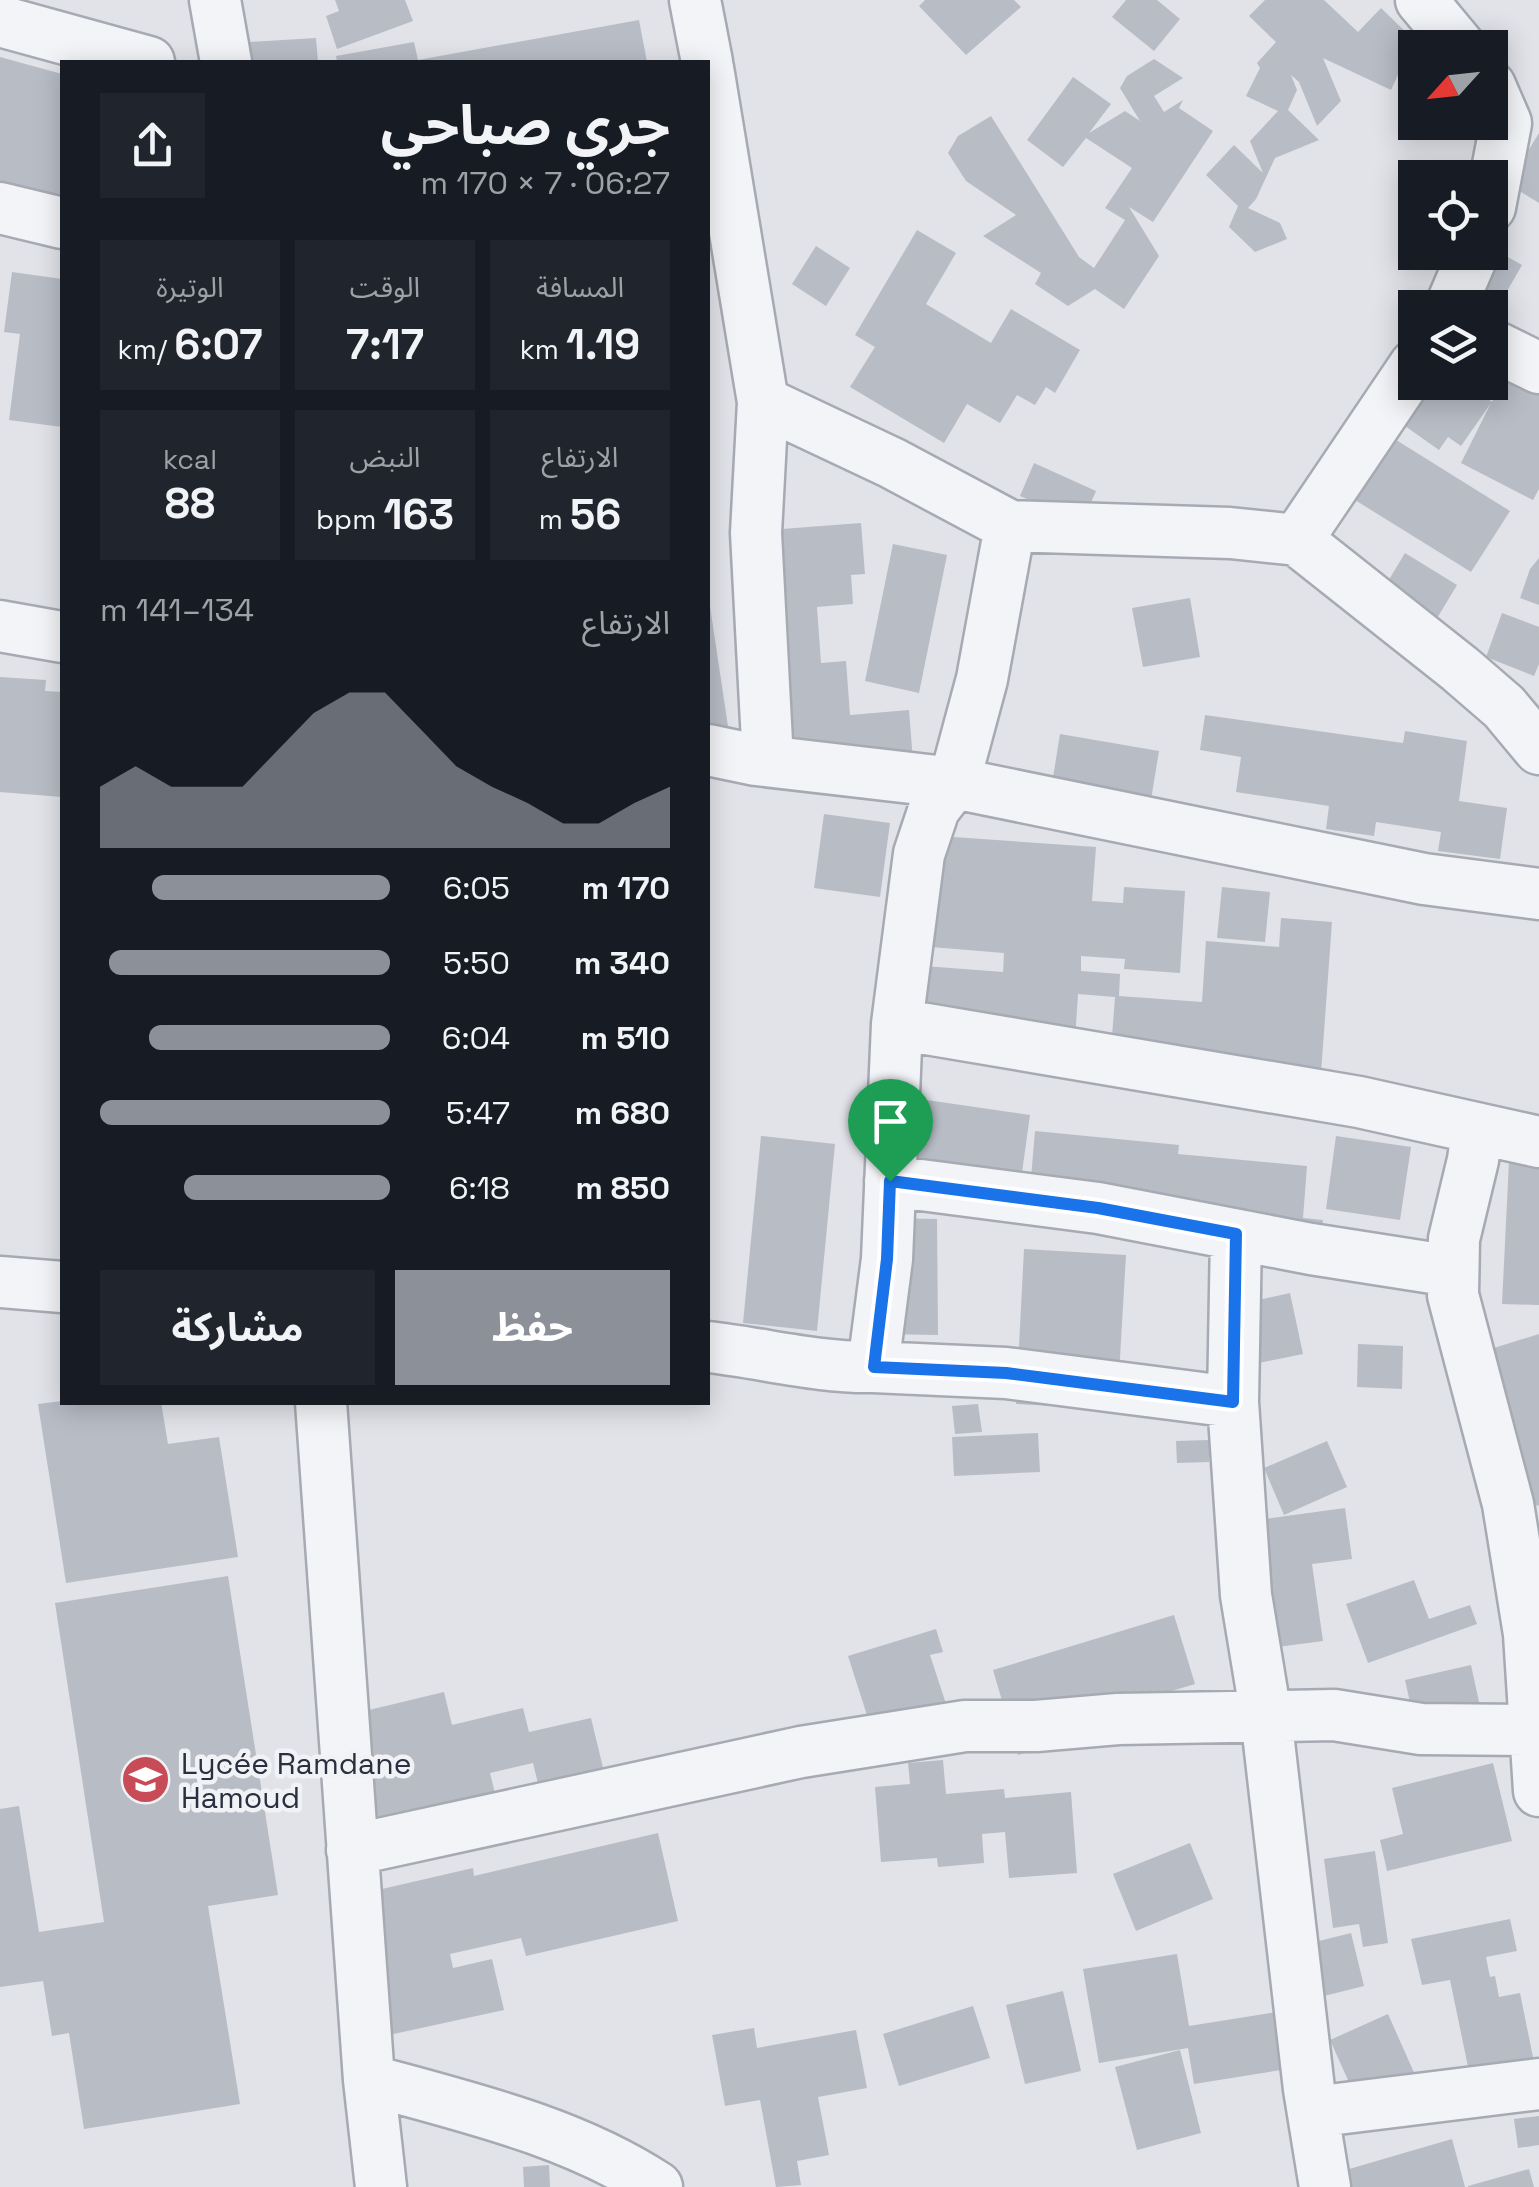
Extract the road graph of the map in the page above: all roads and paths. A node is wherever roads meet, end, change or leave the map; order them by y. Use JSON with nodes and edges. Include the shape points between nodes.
{"nodes":[{"id":1,"x":215,"y":0,"type":"edge"},
{"id":2,"x":695,"y":0,"type":"edge"},
{"id":3,"x":1421,"y":0,"type":"edge"},
{"id":4,"x":0,"y":21,"type":"edge"},
{"id":5,"x":1446,"y":30,"type":"edge"},
{"id":6,"x":142,"y":60,"type":"edge"},
{"id":7,"x":226,"y":60,"type":"edge"},
{"id":8,"x":706,"y":60,"type":"edge"},
{"id":9,"x":710,"y":99,"type":"edge"},
{"id":10,"x":717,"y":179,"type":"edge"},
{"id":11,"x":0,"y":208,"type":"edge"},
{"id":12,"x":60,"y":223,"type":"edge"},
{"id":13,"x":1508,"y":353,"type":"edge"},
{"id":14,"x":1539,"y":368,"type":"edge"},
{"id":15,"x":1398,"y":390,"type":"edge"},
{"id":16,"x":763,"y":402,"type":"junction"},
{"id":17,"x":1010,"y":526,"type":"junction"},
{"id":18,"x":1297,"y":540,"type":"junction"},
{"id":19,"x":0,"y":626,"type":"edge"},
{"id":20,"x":60,"y":637,"type":"edge"},
{"id":21,"x":1539,"y":749,"type":"edge"},
{"id":22,"x":710,"y":750,"type":"edge"},
{"id":23,"x":768,"y":761,"type":"junction"},
{"id":24,"x":954,"y":783,"type":"junction"},
{"id":25,"x":1539,"y":894,"type":"edge"},
{"id":26,"x":897,"y":1024,"type":"junction"},
{"id":27,"x":1478,"y":1129,"type":"junction"},
{"id":28,"x":1539,"y":1142,"type":"edge"},
{"id":29,"x":890,"y":1181,"type":"junction"},
{"id":30,"x":1236,"y":1234,"type":"junction"},
{"id":31,"x":1452,"y":1271,"type":"junction"},
{"id":32,"x":0,"y":1282,"type":"edge"},
{"id":33,"x":60,"y":1287,"type":"edge"},
{"id":34,"x":710,"y":1347,"type":"edge"},
{"id":35,"x":874,"y":1367,"type":"junction"},
{"id":36,"x":1233,"y":1402,"type":"junction"},
{"id":37,"x":321,"y":1405,"type":"edge"},
{"id":38,"x":1529,"y":1565,"type":"edge"},
{"id":39,"x":1266,"y":1716,"type":"junction"},
{"id":40,"x":1535,"y":1730,"type":"junction"},
{"id":41,"x":1539,"y":1792,"type":"edge"},
{"id":42,"x":352,"y":1850,"type":"junction"},
{"id":43,"x":369,"y":2080,"type":"junction"},
{"id":44,"x":1539,"y":2084,"type":"edge"},
{"id":45,"x":1313,"y":2112,"type":"junction"},
{"id":46,"x":381,"y":2187,"type":"edge"},
{"id":47,"x":657,"y":2187,"type":"edge"},
{"id":48,"x":1325,"y":2187,"type":"edge"}],
"edges":[{"from":1,"to":7,"type":"street"},
{"from":2,"to":8,"type":"street"},
{"from":3,"to":5,"type":"street"},
{"from":4,"to":6,"type":"street"},
{"from":9,"to":10,"type":"street"},
{"from":10,"to":16,"type":"street"},
{"from":11,"to":12,"type":"street"},
{"from":13,"to":14,"type":"street"},
{"from":15,"to":18,"type":"street"},
{"from":16,"to":17,"type":"street"},
{"from":16,"to":23,"type":"street","via":[[756,534]]},
{"from":17,"to":18,"type":"street"},
{"from":17,"to":24,"type":"street","via":[[982,680]]},
{"from":18,"to":21,"type":"street","via":[[1460,668]]},
{"from":19,"to":20,"type":"street"},
{"from":22,"to":23,"type":"street"},
{"from":23,"to":24,"type":"street"},
{"from":24,"to":25,"type":"street","via":[[1424,878]]},
{"from":24,"to":26,"type":"street","via":[[934,809],[919,854]]},
{"from":26,"to":27,"type":"street","via":[[1360,1102]]},
{"from":26,"to":29,"type":"street"},
{"from":27,"to":28,"type":"street"},
{"from":27,"to":31,"type":"street"},
{"from":29,"to":30,"type":"street"},
{"from":29,"to":35,"type":"street"},
{"from":30,"to":31,"type":"street"},
{"from":30,"to":36,"type":"street"},
{"from":31,"to":38,"type":"street","via":[[1453,1295]]},
{"from":32,"to":33,"type":"street"},
{"from":34,"to":35,"type":"street"},
{"from":35,"to":36,"type":"street","via":[[1006,1373]]},
{"from":36,"to":39,"type":"street","via":[[1246,1595]]},
{"from":37,"to":42,"type":"street"},
{"from":38,"to":40,"type":"street"},
{"from":39,"to":40,"type":"street"},
{"from":39,"to":42,"type":"street","via":[[965,1726],[800,1752]]},
{"from":39,"to":45,"type":"street"},
{"from":40,"to":41,"type":"street"},
{"from":42,"to":43,"type":"street"},
{"from":43,"to":46,"type":"street"},
{"from":43,"to":47,"type":"street","via":[[549,2135]]},
{"from":44,"to":45,"type":"street"},
{"from":45,"to":48,"type":"street"}]}
